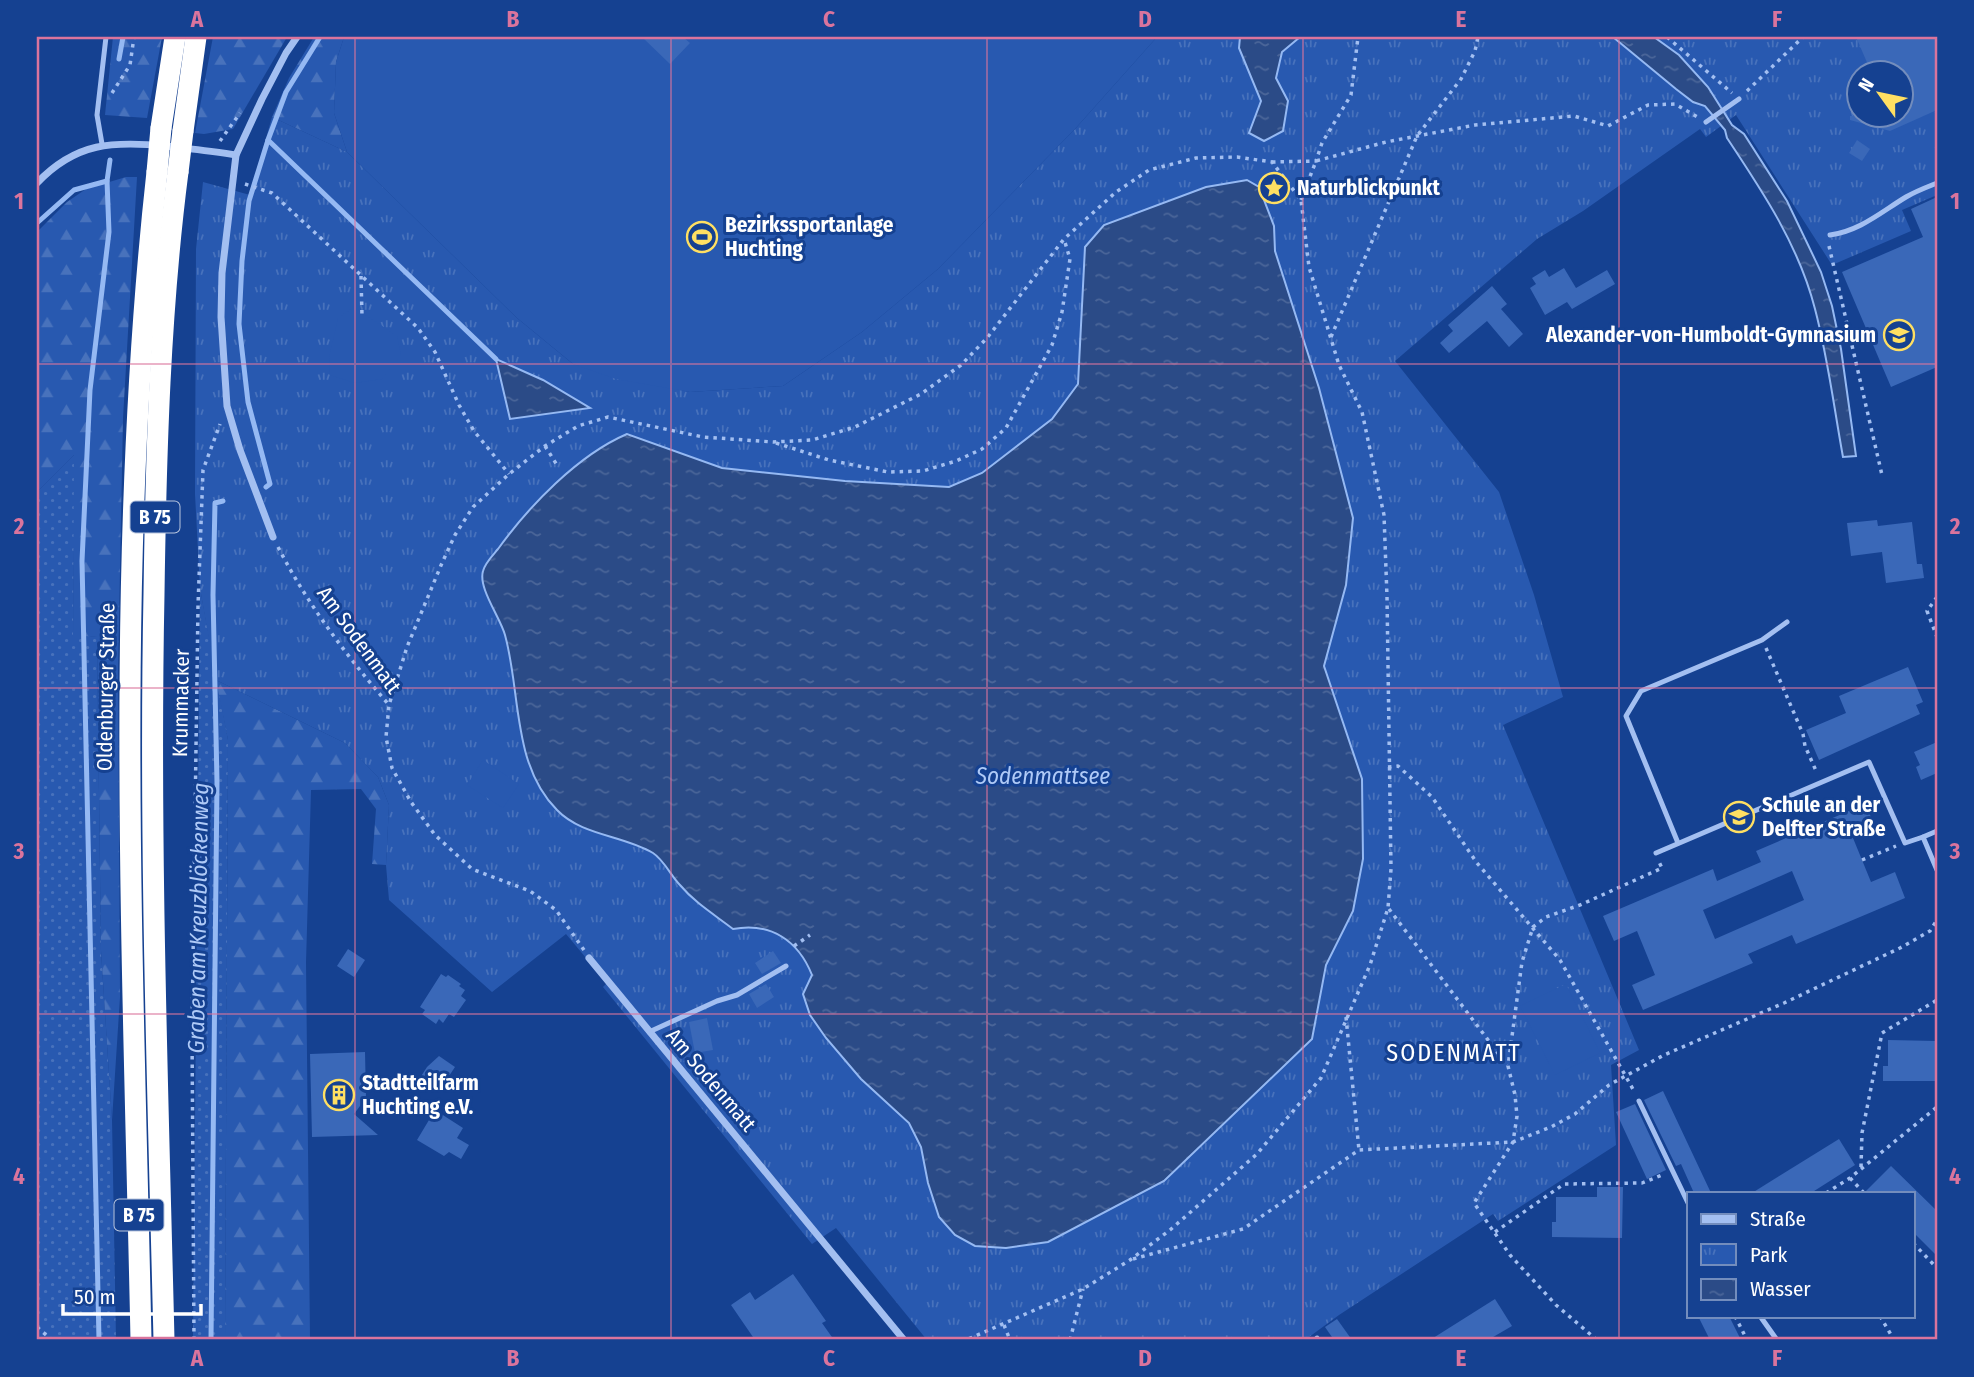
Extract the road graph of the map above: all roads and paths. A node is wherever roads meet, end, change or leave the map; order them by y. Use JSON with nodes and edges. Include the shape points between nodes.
{"nodes":[{"id":1,"x":106,"y":37,"type":"edge"},
{"id":2,"x":134,"y":37,"type":"edge"},
{"id":3,"x":175,"y":37,"type":"edge"},
{"id":4,"x":197,"y":37,"type":"edge"},
{"id":5,"x":297,"y":37,"type":"edge"},
{"id":6,"x":1358,"y":37,"type":"edge"},
{"id":7,"x":1478,"y":37,"type":"edge"},
{"id":8,"x":1667,"y":37,"type":"edge"},
{"id":9,"x":1803,"y":37,"type":"edge"},
{"id":10,"x":1739,"y":99,"type":"junction"},
{"id":11,"x":97,"y":116,"type":"junction"},
{"id":12,"x":1706,"y":122,"type":"joint"},
{"id":13,"x":1417,"y":136,"type":"junction"},
{"id":14,"x":102,"y":144,"type":"junction"},
{"id":15,"x":236,"y":155,"type":"junction"},
{"id":16,"x":1316,"y":161,"type":"junction"},
{"id":17,"x":1272,"y":162,"type":"junction"},
{"id":18,"x":167,"y":172,"type":"junction"},
{"id":19,"x":38,"y":179,"type":"edge"},
{"id":20,"x":1937,"y":183,"type":"edge"},
{"id":21,"x":246,"y":184,"type":"dead end"},
{"id":22,"x":1301,"y":200,"type":"junction"},
{"id":23,"x":1830,"y":235,"type":"joint"},
{"id":24,"x":1063,"y":239,"type":"junction"},
{"id":25,"x":361,"y":275,"type":"junction"},
{"id":26,"x":362,"y":316,"type":"dead end"},
{"id":27,"x":1331,"y":337,"type":"junction"},
{"id":28,"x":227,"y":406,"type":"junction"},
{"id":29,"x":773,"y":442,"type":"junction"},
{"id":30,"x":545,"y":446,"type":"junction"},
{"id":31,"x":557,"y":465,"type":"dead end"},
{"id":32,"x":509,"y":474,"type":"junction"},
{"id":33,"x":1882,"y":475,"type":"dead end"},
{"id":34,"x":273,"y":537,"type":"joint"},
{"id":35,"x":1937,"y":597,"type":"edge"},
{"id":36,"x":1787,"y":622,"type":"dead end"},
{"id":37,"x":1937,"y":637,"type":"edge"},
{"id":38,"x":1762,"y":640,"type":"junction"},
{"id":39,"x":389,"y":705,"type":"junction"},
{"id":40,"x":1388,"y":767,"type":"junction"},
{"id":41,"x":1821,"y":783,"type":"junction"},
{"id":42,"x":1937,"y":831,"type":"edge"},
{"id":43,"x":1923,"y":837,"type":"junction"},
{"id":44,"x":1905,"y":843,"type":"junction"},
{"id":45,"x":1678,"y":844,"type":"junction"},
{"id":46,"x":1656,"y":853,"type":"joint"},
{"id":47,"x":1862,"y":860,"type":"dead end"},
{"id":48,"x":1937,"y":870,"type":"edge"},
{"id":49,"x":1388,"y":908,"type":"junction"},
{"id":50,"x":1937,"y":920,"type":"edge"},
{"id":51,"x":1534,"y":927,"type":"junction"},
{"id":52,"x":810,"y":935,"type":"dead end"},
{"id":53,"x":794,"y":946,"type":"dead end"},
{"id":54,"x":589,"y":958,"type":"joint"},
{"id":55,"x":786,"y":966,"type":"dead end"},
{"id":56,"x":1937,"y":1000,"type":"edge"},
{"id":57,"x":1346,"y":1016,"type":"junction"},
{"id":58,"x":649,"y":1032,"type":"junction"},
{"id":59,"x":1508,"y":1066,"type":"junction"},
{"id":60,"x":1626,"y":1075,"type":"junction"},
{"id":61,"x":1639,"y":1101,"type":"joint"},
{"id":62,"x":1937,"y":1107,"type":"edge"},
{"id":63,"x":1513,"y":1142,"type":"junction"},
{"id":64,"x":1359,"y":1150,"type":"junction"},
{"id":65,"x":1861,"y":1167,"type":"junction"},
{"id":66,"x":1672,"y":1171,"type":"junction"},
{"id":67,"x":1850,"y":1178,"type":"junction"},
{"id":68,"x":1828,"y":1192,"type":"edge"},
{"id":69,"x":1863,"y":1192,"type":"edge"},
{"id":70,"x":1687,"y":1201,"type":"edge"},
{"id":71,"x":1495,"y":1232,"type":"junction"},
{"id":72,"x":1914,"y":1244,"type":"edge"},
{"id":73,"x":1130,"y":1260,"type":"junction"},
{"id":74,"x":1937,"y":1268,"type":"edge"},
{"id":75,"x":1083,"y":1289,"type":"junction"},
{"id":76,"x":1736,"y":1318,"type":"edge"},
{"id":77,"x":1761,"y":1318,"type":"edge"},
{"id":78,"x":1881,"y":1318,"type":"edge"},
{"id":79,"x":1004,"y":1325,"type":"junction"},
{"id":80,"x":37,"y":1327,"type":"edge"},
{"id":81,"x":52,"y":1340,"type":"edge"},
{"id":82,"x":141,"y":1340,"type":"edge"},
{"id":83,"x":164,"y":1340,"type":"edge"},
{"id":84,"x":194,"y":1340,"type":"edge"},
{"id":85,"x":904,"y":1340,"type":"edge"},
{"id":86,"x":966,"y":1340,"type":"edge"},
{"id":87,"x":1010,"y":1340,"type":"edge"},
{"id":88,"x":1070,"y":1340,"type":"edge"},
{"id":89,"x":1597,"y":1340,"type":"edge"},
{"id":90,"x":1747,"y":1340,"type":"edge"},
{"id":91,"x":1777,"y":1340,"type":"edge"},
{"id":92,"x":1894,"y":1340,"type":"edge"}],
"edges":[{"from":1,"to":11,"type":"lane"},
{"from":2,"to":11,"type":"path","via":[[130,65]]},
{"from":3,"to":18,"type":"highway","name":"Oldenburger Straße","number":"B 75","bridge":true,"via":[[162,128]]},
{"from":4,"to":18,"type":"highway","number":"B 75","bridge":true,"via":[[183,131]]},
{"from":5,"to":15,"type":"street"},
{"from":6,"to":16,"type":"path","via":[[1351,95]]},
{"from":7,"to":13,"type":"path","via":[[1461,79]]},
{"from":8,"to":10,"type":"path"},
{"from":9,"to":10,"type":"path"},
{"from":10,"to":12,"type":"lane"},
{"from":11,"to":14,"type":"lane"},
{"from":12,"to":13,"type":"path","via":[[1675,104],[1648,105],[1608,126],[1574,116],[1475,125]]},
{"from":13,"to":16,"type":"path"},
{"from":13,"to":27,"type":"path"},
{"from":14,"to":15,"type":"street"},
{"from":14,"to":19,"type":"street","via":[[65,159]]},
{"from":15,"to":28,"type":"street","via":[[222,272]]},
{"from":16,"to":17,"type":"path"},
{"from":16,"to":22,"type":"path"},
{"from":17,"to":22,"type":"path"},
{"from":17,"to":24,"type":"path","via":[[1196,158],[1149,170]]},
{"from":18,"to":82,"type":"highway","name":"Oldenburger Straße","number":"B 75","via":[[149,243],[135,487],[129,757]]},
{"from":18,"to":83,"type":"highway","number":"B 75","via":[[170,236],[155,498],[152,863]]},
{"from":20,"to":23,"type":"lane","via":[[1858,228]]},
{"from":21,"to":25,"type":"path","via":[[272,192]]},
{"from":22,"to":27,"type":"path","via":[[1309,267]]},
{"from":23,"to":33,"type":"path","via":[[1836,280]]},
{"from":24,"to":29,"type":"path","via":[[987,338],[942,380],[855,427],[812,440]]},
{"from":24,"to":29,"type":"path","via":[[1070,259],[1052,345],[1006,428],[982,449],[923,471],[888,472]]},
{"from":25,"to":26,"type":"path"},
{"from":25,"to":32,"type":"path","via":[[418,328],[474,431]]},
{"from":27,"to":40,"type":"path","via":[[1362,412],[1384,515]]},
{"from":28,"to":34,"type":"street"},
{"from":28,"to":84,"type":"path","name":"Krummacker","via":[[203,470],[198,606],[192,1031]]},
{"from":29,"to":30,"type":"path","via":[[703,438],[608,416],[578,426]]},
{"from":30,"to":31,"type":"path"},
{"from":30,"to":32,"type":"path"},
{"from":32,"to":39,"type":"path","via":[[473,508],[455,535],[407,647]]},
{"from":34,"to":39,"type":"path","name":"Am Sodenmatt","via":[[314,610]]},
{"from":35,"to":37,"type":"path","via":[[1927,611]]},
{"from":36,"to":38,"type":"lane"},
{"from":38,"to":41,"type":"path"},
{"from":38,"to":45,"type":"lane","via":[[1641,691],[1626,716]]},
{"from":39,"to":54,"type":"path","name":"Am Sodenmatt","via":[[386,737],[393,768],[435,835],[472,869],[530,891],[556,910]]},
{"from":40,"to":49,"type":"path"},
{"from":40,"to":51,"type":"path","via":[[1398,766],[1432,797],[1477,863]]},
{"from":41,"to":44,"type":"lane","via":[[1869,762]]},
{"from":41,"to":45,"type":"lane"},
{"from":42,"to":43,"type":"lane"},
{"from":43,"to":44,"type":"lane"},
{"from":43,"to":48,"type":"lane"},
{"from":44,"to":47,"type":"path"},
{"from":45,"to":46,"type":"lane"},
{"from":46,"to":51,"type":"path","via":[[1662,868],[1546,917]]},
{"from":49,"to":57,"type":"path","via":[[1370,965]]},
{"from":49,"to":59,"type":"path"},
{"from":50,"to":60,"type":"path","via":[[1930,931],[1900,948]]},
{"from":51,"to":59,"type":"path","via":[[1521,962]]},
{"from":51,"to":60,"type":"path","via":[[1560,960]]},
{"from":52,"to":53,"type":"path"},
{"from":54,"to":58,"type":"street","name":"Am Sodenmatt"},
{"from":55,"to":58,"type":"lane","via":[[737,995]]},
{"from":56,"to":65,"type":"path","via":[[1882,1033],[1862,1133]]},
{"from":57,"to":64,"type":"path"},
{"from":57,"to":73,"type":"path","via":[[1321,1078],[1257,1154]]},
{"from":58,"to":85,"type":"street","name":"Am Sodenmatt"},
{"from":59,"to":63,"type":"path","via":[[1517,1116]]},
{"from":60,"to":61,"type":"path"},
{"from":60,"to":63,"type":"path","via":[[1575,1114]]},
{"from":61,"to":66,"type":"lane"},
{"from":62,"to":65,"type":"path"},
{"from":63,"to":64,"type":"path"},
{"from":63,"to":71,"type":"path","via":[[1475,1203]]},
{"from":64,"to":73,"type":"path","via":[[1243,1229]]},
{"from":65,"to":67,"type":"path"},
{"from":66,"to":70,"type":"lane"},
{"from":66,"to":71,"type":"path","via":[[1642,1183],[1564,1184]]},
{"from":67,"to":68,"type":"path"},
{"from":67,"to":69,"type":"path"},
{"from":71,"to":89,"type":"path","via":[[1556,1305]]},
{"from":72,"to":74,"type":"path"},
{"from":73,"to":75,"type":"path"},
{"from":75,"to":79,"type":"path"},
{"from":75,"to":88,"type":"path"},
{"from":76,"to":90,"type":"path"},
{"from":77,"to":91,"type":"lane"},
{"from":78,"to":92,"type":"path"},
{"from":79,"to":86,"type":"path"},
{"from":79,"to":87,"type":"path"},
{"from":80,"to":81,"type":"path"}]}
